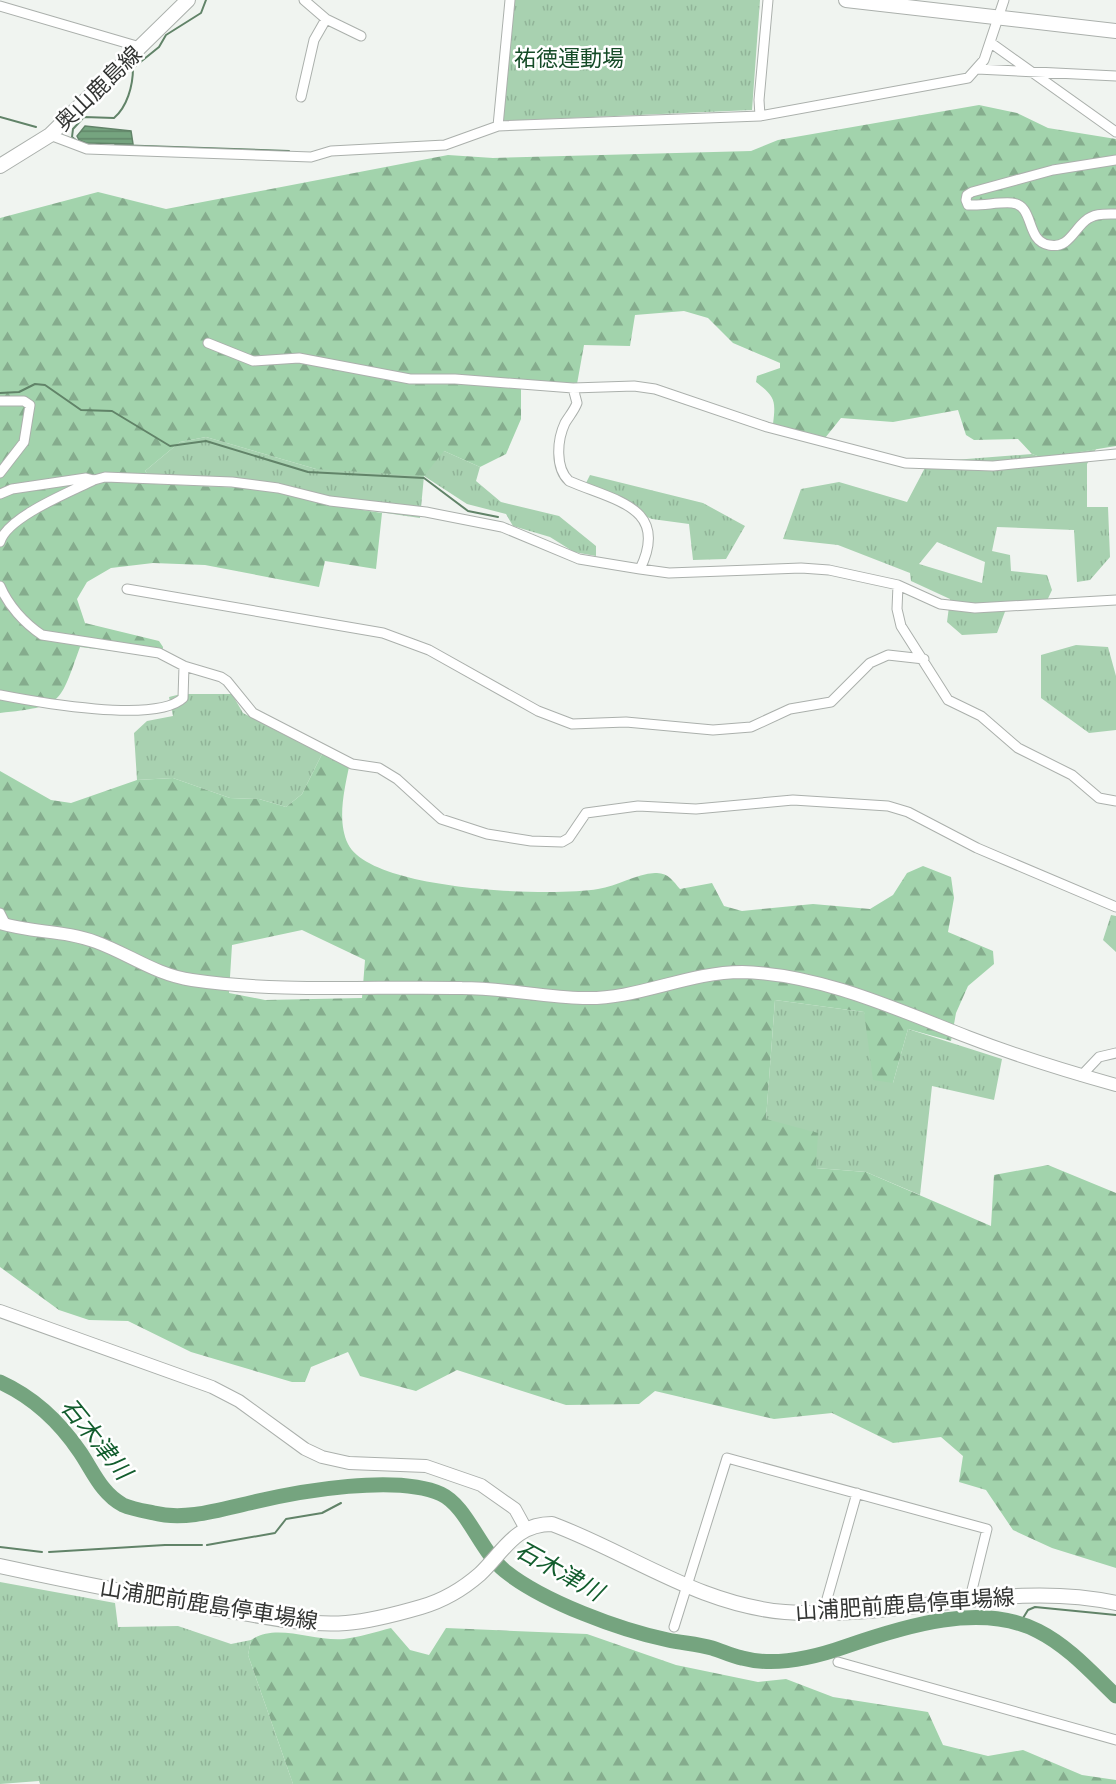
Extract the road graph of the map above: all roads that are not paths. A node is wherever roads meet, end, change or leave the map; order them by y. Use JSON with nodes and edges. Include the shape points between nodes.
{"nodes":[{"id":1,"x":188,"y":0,"type":"edge"},
{"id":2,"x":304,"y":0,"type":"edge"},
{"id":3,"x":510,"y":0,"type":"edge"},
{"id":4,"x":768,"y":0,"type":"edge"},
{"id":5,"x":846,"y":0,"type":"edge"},
{"id":6,"x":1004,"y":0,"type":"edge"},
{"id":7,"x":0,"y":6,"type":"edge"},
{"id":8,"x":1000,"y":17,"type":"junction"},
{"id":9,"x":326,"y":19,"type":"junction"},
{"id":10,"x":1116,"y":31,"type":"edge"},
{"id":11,"x":362,"y":36,"type":"dead end"},
{"id":12,"x":991,"y":43,"type":"junction"},
{"id":13,"x":140,"y":46,"type":"junction"},
{"id":14,"x":977,"y":69,"type":"junction"},
{"id":15,"x":1032,"y":71,"type":"junction"},
{"id":16,"x":1116,"y":76,"type":"edge"},
{"id":17,"x":301,"y":97,"type":"dead end"},
{"id":18,"x":760,"y":116,"type":"junction"},
{"id":19,"x":498,"y":126,"type":"junction"},
{"id":20,"x":1116,"y":132,"type":"edge"},
{"id":21,"x":50,"y":135,"type":"junction"},
{"id":22,"x":1116,"y":160,"type":"edge"},
{"id":23,"x":0,"y":166,"type":"edge"},
{"id":24,"x":1116,"y":214,"type":"edge"},
{"id":25,"x":208,"y":343,"type":"dead end"},
{"id":26,"x":573,"y":388,"type":"junction"},
{"id":27,"x":0,"y":401,"type":"edge"},
{"id":28,"x":1116,"y":454,"type":"edge"},
{"id":29,"x":0,"y":473,"type":"edge"},
{"id":30,"x":94,"y":480,"type":"junction"},
{"id":31,"x":0,"y":494,"type":"edge"},
{"id":32,"x":0,"y":542,"type":"edge"},
{"id":33,"x":640,"y":570,"type":"junction"},
{"id":34,"x":898,"y":585,"type":"junction"},
{"id":35,"x":0,"y":586,"type":"edge"},
{"id":36,"x":127,"y":589,"type":"dead end"},
{"id":37,"x":1116,"y":600,"type":"edge"},
{"id":38,"x":924,"y":659,"type":"junction"},
{"id":39,"x":184,"y":666,"type":"junction"},
{"id":40,"x":0,"y":695,"type":"edge"},
{"id":41,"x":1116,"y":801,"type":"edge"},
{"id":42,"x":1116,"y":907,"type":"edge"},
{"id":43,"x":0,"y":913,"type":"edge"},
{"id":44,"x":3,"y":924,"type":"edge"},
{"id":45,"x":1116,"y":1053,"type":"edge"},
{"id":46,"x":1081,"y":1076,"type":"junction"},
{"id":47,"x":1116,"y":1085,"type":"edge"},
{"id":48,"x":0,"y":1311,"type":"edge"},
{"id":49,"x":858,"y":1493,"type":"junction"},
{"id":50,"x":525,"y":1528,"type":"junction"},
{"id":51,"x":0,"y":1566,"type":"edge"},
{"id":52,"x":686,"y":1587,"type":"junction"},
{"id":53,"x":970,"y":1598,"type":"junction"},
{"id":54,"x":1116,"y":1603,"type":"edge"},
{"id":55,"x":823,"y":1613,"type":"junction"},
{"id":56,"x":674,"y":1628,"type":"dead end"},
{"id":57,"x":838,"y":1662,"type":"dead end"},
{"id":58,"x":1116,"y":1740,"type":"edge"}],
"edges":[{"from":1,"to":13,"type":"main road","name":"奥山鹿島線"},
{"from":2,"to":9,"type":"street"},
{"from":3,"to":19,"type":"street"},
{"from":4,"to":18,"type":"street"},
{"from":5,"to":8,"type":"main road"},
{"from":6,"to":8,"type":"street"},
{"from":7,"to":13,"type":"street"},
{"from":8,"to":10,"type":"main road"},
{"from":8,"to":12,"type":"street"},
{"from":9,"to":11,"type":"street"},
{"from":9,"to":17,"type":"street","via":[[314,40]]},
{"from":12,"to":14,"type":"street"},
{"from":12,"to":15,"type":"street"},
{"from":13,"to":21,"type":"main road","name":"奥山鹿島線"},
{"from":14,"to":15,"type":"street"},
{"from":14,"to":18,"type":"street","via":[[968,78]]},
{"from":15,"to":16,"type":"street"},
{"from":15,"to":20,"type":"street"},
{"from":18,"to":19,"type":"street"},
{"from":19,"to":21,"type":"street","via":[[445,145],[332,151],[311,157],[87,149]]},
{"from":21,"to":23,"type":"main road","name":"奥山鹿島線"},
{"from":22,"to":24,"type":"street","via":[[1053,170],[972,192],[966,200],[974,206],[1020,206],[1035,238],[1052,246],[1072,238],[1086,220],[1098,214]]},
{"from":25,"to":26,"type":"street","via":[[253,361],[299,358],[410,379]]},
{"from":26,"to":28,"type":"street","via":[[655,389],[767,427],[905,463],[993,466]]},
{"from":26,"to":33,"type":"street","via":[[577,403],[564,424],[558,462],[561,473],[569,481],[634,509],[645,519],[650,533],[649,551]]},
{"from":27,"to":29,"type":"street","via":[[24,401],[30,405],[24,442]]},
{"from":30,"to":31,"type":"street","via":[[44,484]]},
{"from":30,"to":32,"type":"street","via":[[20,519],[5,530]]},
{"from":30,"to":33,"type":"street","via":[[105,477],[232,482],[278,488],[330,501],[486,523],[579,559]]},
{"from":33,"to":34,"type":"street","via":[[669,573],[801,568],[855,574]]},
{"from":34,"to":37,"type":"street","via":[[940,604],[975,608]]},
{"from":34,"to":38,"type":"street","via":[[901,626]]},
{"from":35,"to":39,"type":"street","via":[[12,607],[42,635],[159,653]]},
{"from":36,"to":38,"type":"street","via":[[383,633],[429,650],[538,711],[572,724],[626,722],[713,730],[751,727],[790,709],[831,702],[870,663],[888,655]]},
{"from":38,"to":41,"type":"street","via":[[948,700],[981,716],[1018,748],[1072,775],[1099,798]]},
{"from":39,"to":40,"type":"street","via":[[183,698],[163,707],[116,711],[47,705]]},
{"from":39,"to":42,"type":"street","via":[[227,681],[252,713],[352,764],[379,768],[441,819],[487,834],[562,842],[586,813],[638,806],[696,809],[793,800],[888,806]]},
{"from":43,"to":44,"type":"street"},
{"from":44,"to":46,"type":"street","via":[[97,942],[152,970],[189,980],[266,988],[506,989],[584,998],[626,994],[688,977],[742,972],[812,982],[866,998]]},
{"from":45,"to":46,"type":"street","via":[[1099,1058]]},
{"from":46,"to":47,"type":"street"},
{"from":48,"to":50,"type":"street","via":[[212,1387],[239,1401],[304,1449],[322,1456],[349,1463],[426,1466],[481,1485],[515,1509]]},
{"from":49,"to":52,"type":"street","via":[[727,1458]]},
{"from":49,"to":53,"type":"street","via":[[987,1529]]},
{"from":49,"to":55,"type":"street"},
{"from":50,"to":51,"type":"main road","name":"山浦肥前鹿島停車場線","via":[[482,1572],[449,1595],[423,1607],[375,1619],[329,1623],[285,1620],[126,1593]]},
{"from":50,"to":52,"type":"main road","name":"山浦肥前鹿島停車場線","via":[[552,1524]]},
{"from":52,"to":55,"type":"main road","name":"山浦肥前鹿島停車場線","via":[[751,1607]]},
{"from":52,"to":56,"type":"street"},
{"from":53,"to":54,"type":"main road","name":"山浦肥前鹿島停車場線","via":[[1069,1597]]},
{"from":53,"to":55,"type":"main road","name":"山浦肥前鹿島停車場線"},
{"from":57,"to":58,"type":"street"}]}
